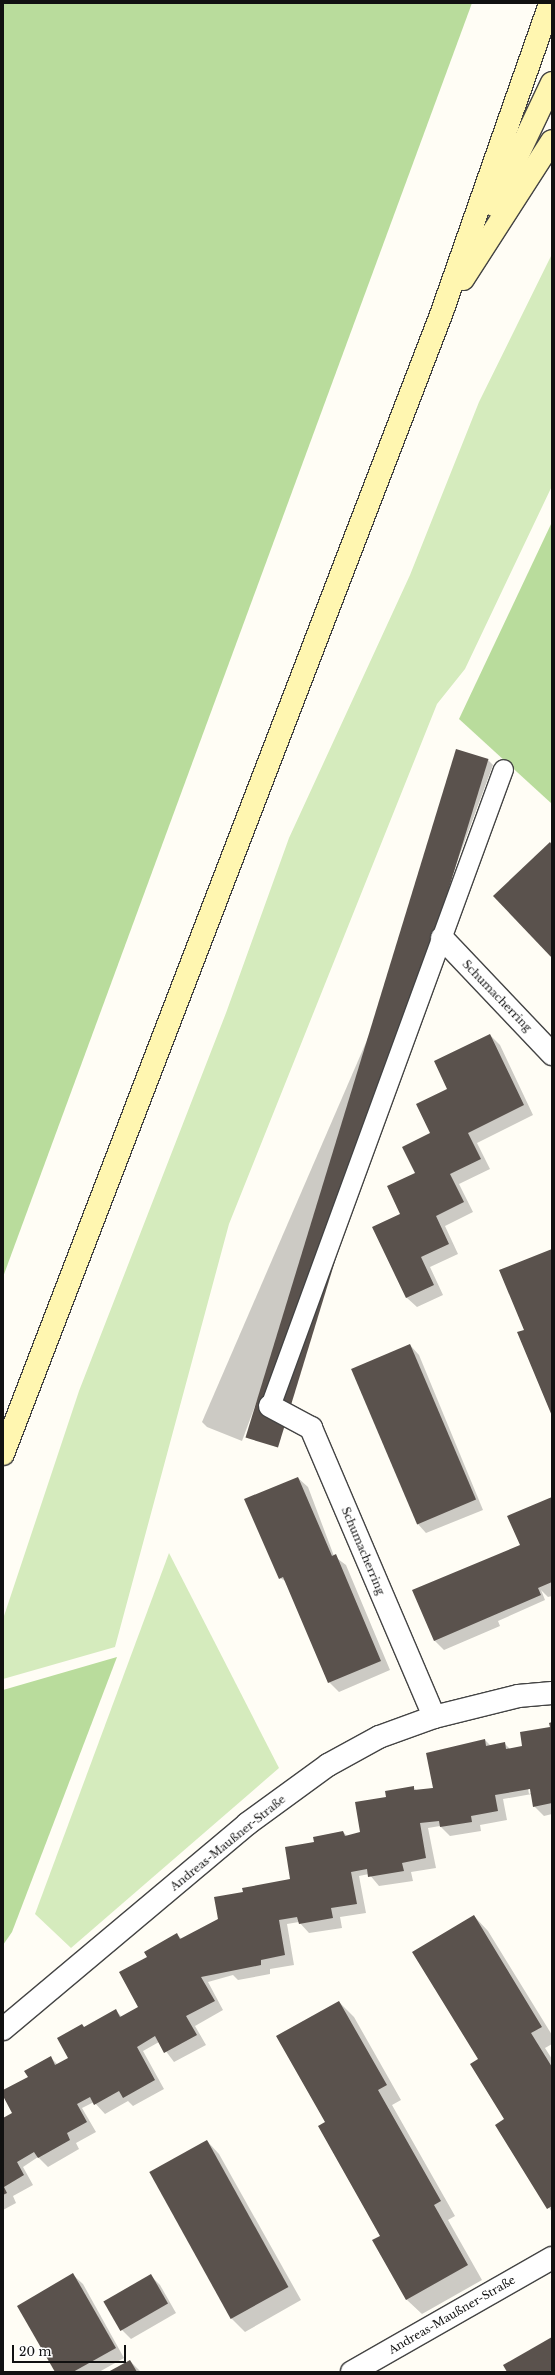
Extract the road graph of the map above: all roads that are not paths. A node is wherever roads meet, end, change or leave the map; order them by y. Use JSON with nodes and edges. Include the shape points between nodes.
{"nodes":[{"id":1,"x":550,"y":3,"type":"edge"},
{"id":2,"x":552,"y":84,"type":"edge"},
{"id":3,"x":552,"y":141,"type":"edge"},
{"id":4,"x":442,"y":312,"type":"junction"},
{"id":5,"x":503,"y":769,"type":"dead end"},
{"id":6,"x":442,"y":938,"type":"junction"},
{"id":7,"x":552,"y":1054,"type":"edge"},
{"id":8,"x":270,"y":1406,"type":"joint"},
{"id":9,"x":3,"y":1454,"type":"edge"},
{"id":10,"x":552,"y":1693,"type":"edge"},
{"id":11,"x":434,"y":1717,"type":"junction"},
{"id":12,"x":3,"y":2029,"type":"edge"},
{"id":13,"x":552,"y":2258,"type":"edge"},
{"id":14,"x":352,"y":2372,"type":"edge"}],
"edges":[{"from":1,"to":4,"type":"main road"},
{"from":2,"to":4,"type":"main road"},
{"from":3,"to":4,"type":"main road"},
{"from":4,"to":9,"type":"main road"},
{"from":5,"to":6,"type":"lane"},
{"from":6,"to":7,"type":"street","name":"Schumacherring"},
{"from":6,"to":8,"type":"lane"},
{"from":8,"to":11,"type":"street","name":"Schumacherring","via":[[311,1428]]},
{"from":10,"to":11,"type":"street","name":"Andreas-Maußner-Straße","via":[[518,1696]]},
{"from":11,"to":12,"type":"street","name":"Andreas-Maußner-Straße","via":[[379,1737],[316,1774],[247,1824]]},
{"from":13,"to":14,"type":"street","name":"Andreas-Maußner-Straße"}]}
